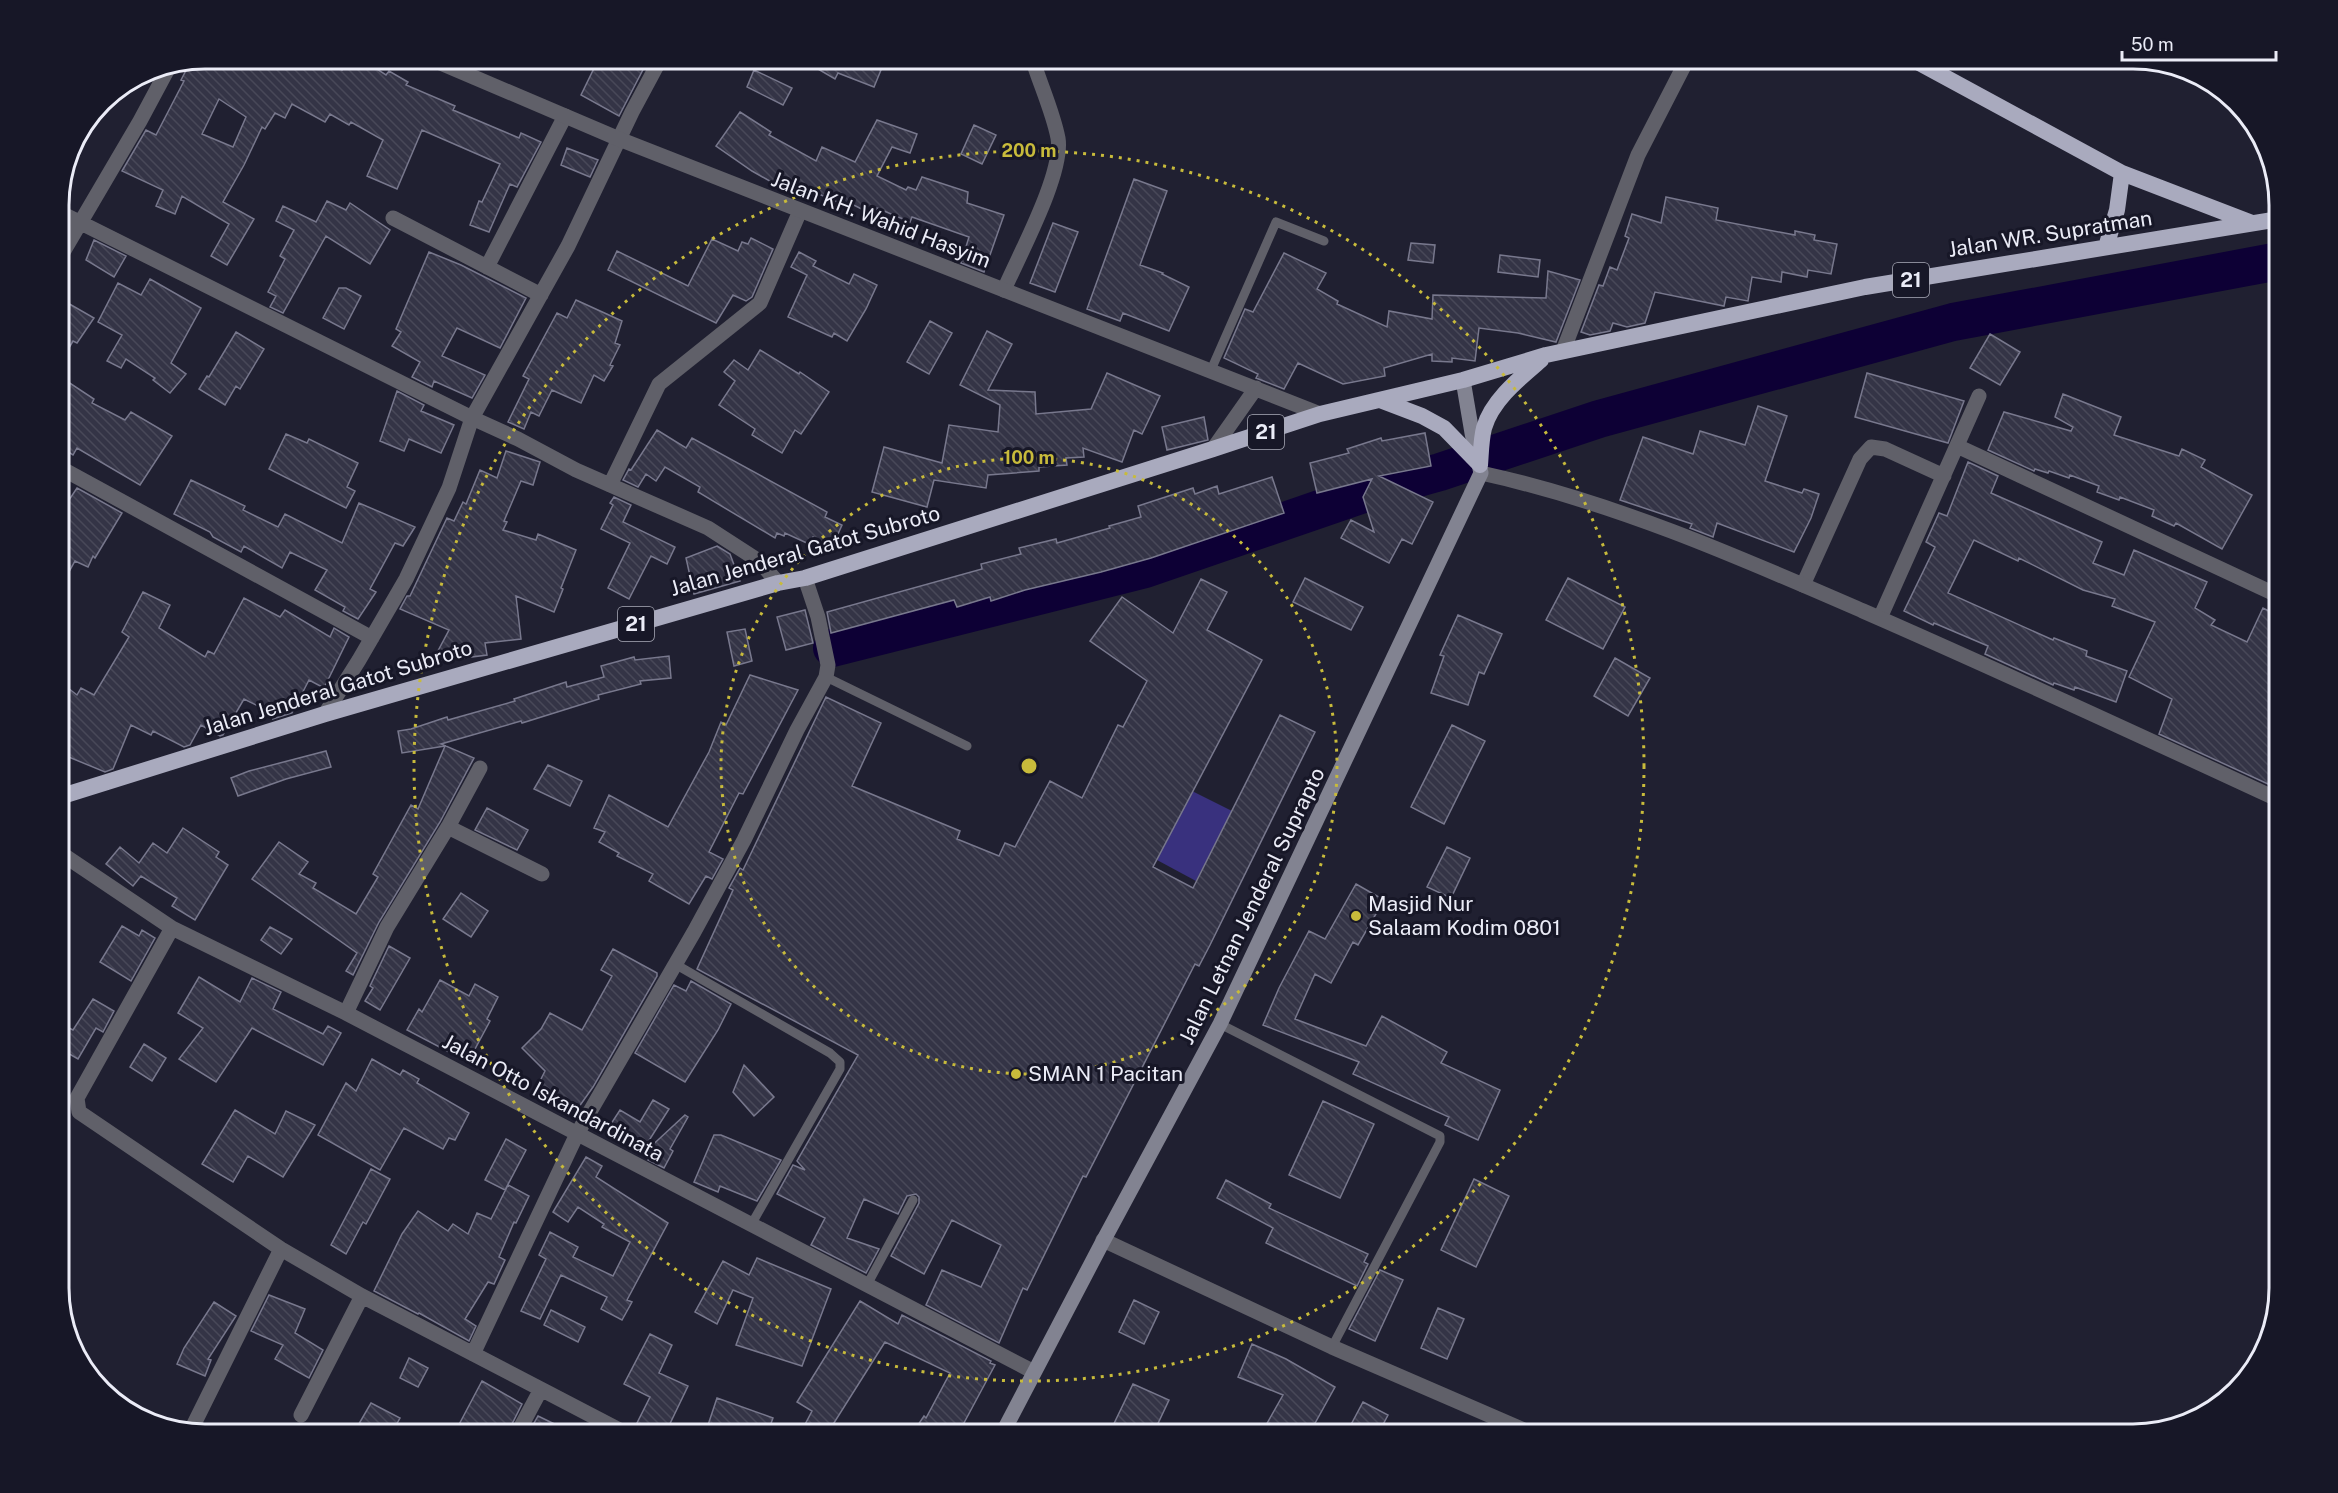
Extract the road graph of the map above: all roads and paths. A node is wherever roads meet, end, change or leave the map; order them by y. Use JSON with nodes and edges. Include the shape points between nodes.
{"nodes":[{"id":1,"x":455,"y":69,"type":"edge"},
{"id":2,"x":655,"y":69,"type":"edge"},
{"id":3,"x":1036,"y":69,"type":"edge"},
{"id":4,"x":1682,"y":69,"type":"edge"},
{"id":5,"x":1930,"y":69,"type":"edge"},
{"id":6,"x":165,"y":75,"type":"edge"},
{"id":7,"x":565,"y":116,"type":"junction"},
{"id":8,"x":619,"y":139,"type":"junction"},
{"id":9,"x":2121,"y":173,"type":"junction"},
{"id":10,"x":800,"y":211,"type":"junction"},
{"id":11,"x":69,"y":216,"type":"edge"},
{"id":12,"x":393,"y":218,"type":"dead end"},
{"id":13,"x":81,"y":221,"type":"junction"},
{"id":14,"x":2269,"y":221,"type":"edge"},
{"id":15,"x":2252,"y":223,"type":"junction"},
{"id":16,"x":1324,"y":241,"type":"dead end"},
{"id":17,"x":69,"y":242,"type":"edge"},
{"id":18,"x":2106,"y":247,"type":"junction"},
{"id":19,"x":487,"y":267,"type":"junction"},
{"id":20,"x":1004,"y":290,"type":"junction"},
{"id":21,"x":541,"y":295,"type":"junction"},
{"id":22,"x":1563,"y":351,"type":"junction"},
{"id":23,"x":1546,"y":355,"type":"junction"},
{"id":24,"x":1211,"y":370,"type":"junction"},
{"id":25,"x":1463,"y":380,"type":"junction"},
{"id":26,"x":1256,"y":388,"type":"junction"},
{"id":27,"x":1979,"y":396,"type":"dead end"},
{"id":28,"x":1380,"y":400,"type":"junction"},
{"id":29,"x":1320,"y":414,"type":"junction"},
{"id":30,"x":472,"y":418,"type":"junction"},
{"id":31,"x":1957,"y":446,"type":"junction"},
{"id":32,"x":1213,"y":450,"type":"junction"},
{"id":33,"x":1478,"y":460,"type":"junction"},
{"id":34,"x":69,"y":472,"type":"edge"},
{"id":35,"x":1944,"y":476,"type":"junction"},
{"id":36,"x":610,"y":485,"type":"junction"},
{"id":37,"x":805,"y":578,"type":"junction"},
{"id":38,"x":778,"y":583,"type":"junction"},
{"id":39,"x":1803,"y":585,"type":"junction"},
{"id":40,"x":2269,"y":591,"type":"edge"},
{"id":41,"x":1880,"y":618,"type":"junction"},
{"id":42,"x":372,"y":639,"type":"junction"},
{"id":43,"x":827,"y":671,"type":"junction"},
{"id":44,"x":325,"y":714,"type":"junction"},
{"id":45,"x":968,"y":746,"type":"dead end"},
{"id":46,"x":480,"y":768,"type":"dead end"},
{"id":47,"x":69,"y":794,"type":"edge"},
{"id":48,"x":2269,"y":795,"type":"edge"},
{"id":49,"x":448,"y":827,"type":"junction"},
{"id":50,"x":69,"y":859,"type":"edge"},
{"id":51,"x":543,"y":874,"type":"dead end"},
{"id":52,"x":172,"y":928,"type":"junction"},
{"id":53,"x":675,"y":964,"type":"junction"},
{"id":54,"x":346,"y":1013,"type":"junction"},
{"id":55,"x":1227,"y":1027,"type":"junction"},
{"id":56,"x":577,"y":1134,"type":"junction"},
{"id":57,"x":913,"y":1200,"type":"dead end"},
{"id":58,"x":751,"y":1225,"type":"junction"},
{"id":59,"x":1103,"y":1240,"type":"junction"},
{"id":60,"x":280,"y":1249,"type":"junction"},
{"id":61,"x":867,"y":1285,"type":"junction"},
{"id":62,"x":362,"y":1296,"type":"junction"},
{"id":63,"x":1332,"y":1347,"type":"junction"},
{"id":64,"x":473,"y":1354,"type":"junction"},
{"id":65,"x":1034,"y":1372,"type":"junction"},
{"id":66,"x":540,"y":1391,"type":"junction"},
{"id":67,"x":300,"y":1415,"type":"dead end"},
{"id":68,"x":195,"y":1423,"type":"edge"},
{"id":69,"x":522,"y":1424,"type":"edge"},
{"id":70,"x":607,"y":1424,"type":"edge"},
{"id":71,"x":1007,"y":1424,"type":"edge"},
{"id":72,"x":1509,"y":1424,"type":"edge"}],
"edges":[{"from":1,"to":7,"type":"street","name":"Jalan KH. Wahid Hasyim"},
{"from":2,"to":8,"type":"street"},
{"from":3,"to":20,"type":"street","via":[[1058,139],[1057,156],[1048,190]]},
{"from":4,"to":22,"type":"street","via":[[1638,155]]},
{"from":5,"to":9,"type":"highway"},
{"from":6,"to":13,"type":"street"},
{"from":7,"to":8,"type":"street","name":"Jalan KH. Wahid Hasyim"},
{"from":7,"to":19,"type":"street"},
{"from":8,"to":10,"type":"street","name":"Jalan KH. Wahid Hasyim"},
{"from":8,"to":21,"type":"street"},
{"from":9,"to":15,"type":"highway"},
{"from":9,"to":18,"type":"highway","via":[[2117,210]]},
{"from":10,"to":20,"type":"street","name":"Jalan KH. Wahid Hasyim"},
{"from":10,"to":36,"type":"street","via":[[760,303],[659,384]]},
{"from":11,"to":13,"type":"street"},
{"from":12,"to":19,"type":"street"},
{"from":13,"to":17,"type":"street"},
{"from":13,"to":30,"type":"street"},
{"from":14,"to":15,"type":"highway","name":"Jalan WR. Supratman","number":"21"},
{"from":15,"to":18,"type":"highway","name":"Jalan WR. Supratman","number":"21"},
{"from":16,"to":24,"type":"lane","via":[[1276,222]]},
{"from":18,"to":22,"type":"highway","name":"Jalan WR. Supratman","number":"21","via":[[1865,287]]},
{"from":19,"to":21,"type":"street"},
{"from":20,"to":24,"type":"street","name":"Jalan KH. Wahid Hasyim"},
{"from":21,"to":30,"type":"street"},
{"from":22,"to":23,"type":"highway","name":"Jalan WR. Supratman","number":"21"},
{"from":23,"to":25,"type":"highway","number":"21"},
{"from":23,"to":33,"type":"highway","via":[[1514,383],[1494,410],[1484,429]]},
{"from":24,"to":26,"type":"street","name":"Jalan KH. Wahid Hasyim"},
{"from":25,"to":28,"type":"highway","number":"21"},
{"from":25,"to":33,"type":"main road"},
{"from":26,"to":29,"type":"street","name":"Jalan KH. Wahid Hasyim"},
{"from":26,"to":32,"type":"street"},
{"from":27,"to":31,"type":"street"},
{"from":28,"to":29,"type":"highway","number":"21"},
{"from":28,"to":33,"type":"highway","via":[[1444,428]]},
{"from":29,"to":32,"type":"highway","name":"Jalan Jenderal Gatot Subroto","number":"21"},
{"from":30,"to":36,"type":"street"},
{"from":30,"to":42,"type":"street","via":[[449,488],[406,579]]},
{"from":31,"to":35,"type":"street"},
{"from":31,"to":40,"type":"street"},
{"from":32,"to":37,"type":"highway","name":"Jalan Jenderal Gatot Subroto","number":"21"},
{"from":33,"to":39,"type":"street","via":[[1532,484],[1610,507]]},
{"from":33,"to":55,"type":"main road","name":"Jalan Letnan Jenderal Suprapto"},
{"from":34,"to":42,"type":"street"},
{"from":35,"to":39,"type":"street","via":[[1885,449],[1871,447],[1865,451]]},
{"from":35,"to":41,"type":"street"},
{"from":36,"to":38,"type":"street","via":[[708,528],[759,561]]},
{"from":37,"to":38,"type":"highway","name":"Jalan Jenderal Gatot Subroto","number":"21"},
{"from":37,"to":43,"type":"street","via":[[818,617]]},
{"from":38,"to":44,"type":"highway","name":"Jalan Jenderal Gatot Subroto","number":"21"},
{"from":39,"to":41,"type":"street"},
{"from":41,"to":48,"type":"street"},
{"from":42,"to":44,"type":"street"},
{"from":43,"to":45,"type":"lane"},
{"from":43,"to":53,"type":"street","via":[[744,840]]},
{"from":44,"to":47,"type":"highway","name":"Jalan Jenderal Gatot Subroto","number":"21"},
{"from":46,"to":49,"type":"street"},
{"from":49,"to":51,"type":"street"},
{"from":49,"to":54,"type":"street","via":[[387,927]]},
{"from":50,"to":52,"type":"street","name":"Jalan Otto Iskandardinata"},
{"from":52,"to":54,"type":"street","name":"Jalan Otto Iskandardinata"},
{"from":52,"to":60,"type":"street","via":[[77,1098],[77,1107],[89,1121]]},
{"from":53,"to":56,"type":"street"},
{"from":53,"to":58,"type":"lane","via":[[840,1062],[840,1069]]},
{"from":54,"to":56,"type":"street","name":"Jalan Otto Iskandardinata"},
{"from":55,"to":59,"type":"main road","name":"Jalan Letnan Jenderal Suprapto"},
{"from":55,"to":63,"type":"lane","via":[[1440,1136]]},
{"from":56,"to":58,"type":"street","name":"Jalan Otto Iskandardinata"},
{"from":56,"to":64,"type":"street"},
{"from":57,"to":61,"type":"lane"},
{"from":58,"to":61,"type":"street","name":"Jalan Otto Iskandardinata"},
{"from":59,"to":63,"type":"street"},
{"from":59,"to":65,"type":"main road","name":"Jalan Letnan Jenderal Suprapto"},
{"from":60,"to":62,"type":"street"},
{"from":60,"to":68,"type":"street"},
{"from":61,"to":65,"type":"street","name":"Jalan Otto Iskandardinata"},
{"from":62,"to":64,"type":"street"},
{"from":62,"to":67,"type":"street"},
{"from":63,"to":72,"type":"street"},
{"from":64,"to":66,"type":"street"},
{"from":65,"to":71,"type":"main road","name":"Jalan Letnan Jenderal Suprapto"},
{"from":66,"to":69,"type":"street"},
{"from":66,"to":70,"type":"street"}]}
